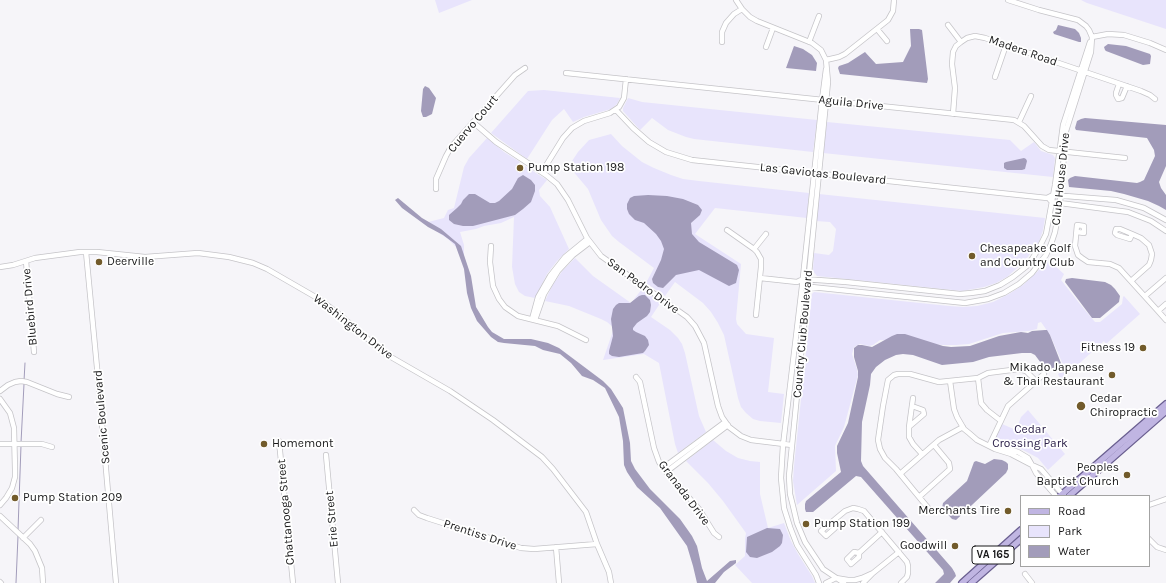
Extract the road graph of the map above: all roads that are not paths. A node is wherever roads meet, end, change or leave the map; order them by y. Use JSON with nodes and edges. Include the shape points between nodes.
{"nodes":[{"id":1,"x":736,"y":0,"type":"edge"},
{"id":2,"x":894,"y":0,"type":"edge"},
{"id":3,"x":1008,"y":0,"type":"edge"},
{"id":4,"x":742,"y":9,"type":"junction"},
{"id":5,"x":819,"y":16,"type":"dead end"},
{"id":6,"x":948,"y":25,"type":"dead end"},
{"id":7,"x":773,"y":28,"type":"junction"},
{"id":8,"x":877,"y":29,"type":"junction"},
{"id":9,"x":1092,"y":37,"type":"junction"},
{"id":10,"x":887,"y":41,"type":"dead end"},
{"id":11,"x":722,"y":42,"type":"dead end"},
{"id":12,"x":809,"y":42,"type":"junction"},
{"id":13,"x":961,"y":42,"type":"junction"},
{"id":14,"x":1006,"y":45,"type":"junction"},
{"id":15,"x":766,"y":47,"type":"dead end"},
{"id":16,"x":1166,"y":50,"type":"edge"},
{"id":17,"x":826,"y":60,"type":"junction"},
{"id":18,"x":525,"y":68,"type":"dead end"},
{"id":19,"x":1082,"y":71,"type":"junction"},
{"id":20,"x":566,"y":73,"type":"dead end"},
{"id":21,"x":995,"y":77,"type":"dead end"},
{"id":22,"x":626,"y":79,"type":"junction"},
{"id":23,"x":1120,"y":84,"type":"junction"},
{"id":24,"x":1127,"y":86,"type":"junction"},
{"id":25,"x":1031,"y":96,"type":"dead end"},
{"id":26,"x":1155,"y":99,"type":"dead end"},
{"id":27,"x":824,"y":100,"type":"junction"},
{"id":28,"x":616,"y":110,"type":"junction"},
{"id":29,"x":953,"y":114,"type":"junction"},
{"id":30,"x":473,"y":122,"type":"junction"},
{"id":31,"x":1019,"y":122,"type":"junction"},
{"id":32,"x":1061,"y":152,"type":"junction"},
{"id":33,"x":1125,"y":158,"type":"dead end"},
{"id":34,"x":542,"y":172,"type":"junction"},
{"id":35,"x":816,"y":173,"type":"junction"},
{"id":36,"x":436,"y":189,"type":"dead end"},
{"id":37,"x":1053,"y":194,"type":"junction"},
{"id":38,"x":1060,"y":195,"type":"junction"},
{"id":39,"x":1047,"y":198,"type":"junction"},
{"id":40,"x":1052,"y":202,"type":"junction"},
{"id":41,"x":1060,"y":203,"type":"junction"},
{"id":42,"x":1166,"y":220,"type":"edge"},
{"id":43,"x":727,"y":230,"type":"dead end"},
{"id":44,"x":1166,"y":231,"type":"edge"},
{"id":45,"x":1077,"y":232,"type":"dead end"},
{"id":46,"x":766,"y":234,"type":"dead end"},
{"id":47,"x":1132,"y":234,"type":"dead end"},
{"id":48,"x":588,"y":241,"type":"junction"},
{"id":49,"x":491,"y":246,"type":"dead end"},
{"id":50,"x":754,"y":249,"type":"junction"},
{"id":51,"x":86,"y":252,"type":"junction"},
{"id":52,"x":26,"y":261,"type":"junction"},
{"id":53,"x":0,"y":267,"type":"edge"},
{"id":54,"x":1013,"y":277,"type":"junction"},
{"id":55,"x":760,"y":278,"type":"junction"},
{"id":56,"x":1166,"y":278,"type":"edge"},
{"id":57,"x":806,"y":279,"type":"junction"},
{"id":58,"x":1131,"y":281,"type":"junction"},
{"id":59,"x":797,"y":282,"type":"junction"},
{"id":60,"x":1019,"y":284,"type":"junction"},
{"id":61,"x":805,"y":287,"type":"junction"},
{"id":62,"x":1145,"y":296,"type":"junction"},
{"id":63,"x":1166,"y":304,"type":"edge"},
{"id":64,"x":1158,"y":311,"type":"junction"},
{"id":65,"x":756,"y":315,"type":"dead end"},
{"id":66,"x":534,"y":320,"type":"junction"},
{"id":67,"x":1166,"y":320,"type":"edge"},
{"id":68,"x":586,"y":340,"type":"dead end"},
{"id":69,"x":34,"y":352,"type":"dead end"},
{"id":70,"x":1044,"y":374,"type":"dead end"},
{"id":71,"x":636,"y":377,"type":"dead end"},
{"id":72,"x":978,"y":378,"type":"junction"},
{"id":73,"x":950,"y":381,"type":"junction"},
{"id":74,"x":1036,"y":381,"type":"junction"},
{"id":75,"x":0,"y":391,"type":"edge"},
{"id":76,"x":69,"y":397,"type":"dead end"},
{"id":77,"x":913,"y":398,"type":"dead end"},
{"id":78,"x":0,"y":399,"type":"edge"},
{"id":79,"x":912,"y":406,"type":"junction"},
{"id":80,"x":1165,"y":408,"type":"edge"},
{"id":81,"x":1001,"y":421,"type":"junction"},
{"id":82,"x":727,"y":424,"type":"junction"},
{"id":83,"x":910,"y":426,"type":"junction"},
{"id":84,"x":963,"y":427,"type":"junction"},
{"id":85,"x":279,"y":441,"type":"dead end"},
{"id":86,"x":0,"y":444,"type":"edge"},
{"id":87,"x":15,"y":444,"type":"junction"},
{"id":88,"x":783,"y":444,"type":"junction"},
{"id":89,"x":792,"y":445,"type":"junction"},
{"id":90,"x":934,"y":445,"type":"junction"},
{"id":91,"x":989,"y":446,"type":"junction"},
{"id":92,"x":52,"y":447,"type":"dead end"},
{"id":93,"x":922,"y":454,"type":"junction"},
{"id":94,"x":326,"y":455,"type":"dead end"},
{"id":95,"x":664,"y":470,"type":"junction"},
{"id":96,"x":900,"y":474,"type":"junction"},
{"id":97,"x":1060,"y":495,"type":"edge"},
{"id":98,"x":1062,"y":495,"type":"edge"},
{"id":99,"x":1070,"y":495,"type":"edge"},
{"id":100,"x":919,"y":497,"type":"junction"},
{"id":101,"x":1166,"y":499,"type":"edge"},
{"id":102,"x":0,"y":505,"type":"edge"},
{"id":103,"x":1150,"y":505,"type":"edge"},
{"id":104,"x":929,"y":509,"type":"dead end"},
{"id":105,"x":414,"y":510,"type":"dead end"},
{"id":106,"x":0,"y":516,"type":"edge"},
{"id":107,"x":41,"y":520,"type":"dead end"},
{"id":108,"x":831,"y":523,"type":"dead end"},
{"id":109,"x":1020,"y":531,"type":"edge"},
{"id":110,"x":882,"y":532,"type":"junction"},
{"id":111,"x":719,"y":537,"type":"dead end"},
{"id":112,"x":23,"y":538,"type":"junction"},
{"id":113,"x":1020,"y":540,"type":"edge"},
{"id":114,"x":1150,"y":540,"type":"edge"},
{"id":115,"x":597,"y":544,"type":"junction"},
{"id":116,"x":556,"y":547,"type":"junction"},
{"id":117,"x":1166,"y":550,"type":"edge"},
{"id":118,"x":859,"y":552,"type":"dead end"},
{"id":119,"x":899,"y":552,"type":"junction"},
{"id":120,"x":872,"y":573,"type":"junction"},
{"id":121,"x":1025,"y":574,"type":"dead end"},
{"id":122,"x":836,"y":578,"type":"junction"},
{"id":123,"x":43,"y":583,"type":"edge"},
{"id":124,"x":116,"y":583,"type":"edge"},
{"id":125,"x":292,"y":583,"type":"edge"},
{"id":126,"x":338,"y":583,"type":"edge"},
{"id":127,"x":559,"y":583,"type":"edge"},
{"id":128,"x":612,"y":583,"type":"edge"},
{"id":129,"x":819,"y":583,"type":"edge"},
{"id":130,"x":826,"y":583,"type":"edge"},
{"id":131,"x":844,"y":583,"type":"edge"},
{"id":132,"x":863,"y":583,"type":"edge"},
{"id":133,"x":901,"y":583,"type":"edge"},
{"id":134,"x":962,"y":583,"type":"edge"},
{"id":135,"x":971,"y":583,"type":"edge"},
{"id":136,"x":1032,"y":583,"type":"edge"}],
"edges":[{"from":1,"to":4,"type":"street"},
{"from":2,"to":8,"type":"street","via":[[891,16]]},
{"from":3,"to":9,"type":"street","via":[[1078,20],[1086,26]]},
{"from":4,"to":7,"type":"street","via":[[754,19]]},
{"from":4,"to":11,"type":"street","via":[[726,24],[722,32]]},
{"from":5,"to":12,"type":"street"},
{"from":6,"to":13,"type":"street"},
{"from":7,"to":12,"type":"street"},
{"from":7,"to":15,"type":"street"},
{"from":8,"to":10,"type":"street"},
{"from":8,"to":17,"type":"street","via":[[845,54]]},
{"from":9,"to":16,"type":"street","via":[[1124,34]]},
{"from":9,"to":19,"type":"street","name":"Club House Drive","via":[[1091,52]]},
{"from":12,"to":17,"type":"street","via":[[820,50]]},
{"from":13,"to":14,"type":"street","name":"Madera Road","via":[[967,38],[978,37]]},
{"from":13,"to":29,"type":"street","via":[[954,50],[952,58],[955,88]]},
{"from":14,"to":19,"type":"street","name":"Madera Road"},
{"from":14,"to":21,"type":"street"},
{"from":17,"to":27,"type":"street","name":"Country Club Boulevard","via":[[828,79]]},
{"from":18,"to":30,"type":"street","name":"Cuervo Court","via":[[515,75]]},
{"from":19,"to":23,"type":"street","name":"Madera Road"},
{"from":19,"to":32,"type":"street","name":"Club House Drive"},
{"from":20,"to":22,"type":"street","name":"Aguila Drive"},
{"from":22,"to":27,"type":"street","name":"Aguila Drive"},
{"from":22,"to":28,"type":"street","via":[[624,98]]},
{"from":23,"to":24,"type":"street","name":"Madera Road"},
{"from":23,"to":24,"type":"street","via":[[1116,93],[1118,99],[1122,98]]},
{"from":24,"to":26,"type":"street","name":"Madera Road","via":[[1149,94]]},
{"from":25,"to":31,"type":"street"},
{"from":27,"to":29,"type":"street","name":"Aguila Drive"},
{"from":27,"to":35,"type":"street","name":"Country Club Boulevard"},
{"from":28,"to":34,"type":"street","via":[[572,128]]},
{"from":28,"to":35,"type":"street","name":"Las Gaviotas Boulevard","via":[[644,139],[678,156],[702,161]]},
{"from":29,"to":31,"type":"street","name":"Aguila Drive"},
{"from":30,"to":34,"type":"street","name":"San Pedro Drive","via":[[508,150]]},
{"from":30,"to":36,"type":"street","name":"Cuervo Court","via":[[448,152],[436,179]]},
{"from":31,"to":32,"type":"street","via":[[1045,149]]},
{"from":32,"to":33,"type":"street"},
{"from":32,"to":37,"type":"street","name":"Club House Drive"},
{"from":32,"to":38,"type":"street","name":"Club House Drive"},
{"from":34,"to":48,"type":"street","name":"San Pedro Drive","via":[[566,196]]},
{"from":35,"to":39,"type":"street","name":"Las Gaviotas Boulevard"},
{"from":35,"to":57,"type":"street","name":"Country Club Boulevard"},
{"from":37,"to":38,"type":"street"},
{"from":37,"to":39,"type":"street"},
{"from":37,"to":40,"type":"street","name":"Club House Drive"},
{"from":38,"to":41,"type":"street","name":"Club House Drive"},
{"from":38,"to":42,"type":"street","via":[[1123,201],[1144,208]]},
{"from":39,"to":40,"type":"street"},
{"from":40,"to":41,"type":"street"},
{"from":40,"to":54,"type":"street","name":"Club House Drive","via":[[1043,240],[1027,266]]},
{"from":41,"to":44,"type":"street","via":[[1128,212],[1151,221]]},
{"from":41,"to":60,"type":"street","name":"Club House Drive","via":[[1055,232],[1046,255],[1032,273]]},
{"from":43,"to":50,"type":"street"},
{"from":45,"to":58,"type":"street","via":[[1076,250],[1082,258],[1088,262],[1116,266]]},
{"from":46,"to":50,"type":"street"},
{"from":47,"to":58,"type":"street","via":[[1150,245],[1152,254],[1149,265]]},
{"from":48,"to":66,"type":"street","via":[[558,271],[544,294]]},
{"from":48,"to":82,"type":"street","name":"San Pedro Drive","via":[[607,260],[676,309],[695,326],[704,343],[720,414]]},
{"from":49,"to":66,"type":"street","via":[[493,286],[499,299],[514,313]]},
{"from":50,"to":55,"type":"street","via":[[761,259]]},
{"from":51,"to":52,"type":"street","name":"Washington Drive","via":[[42,256]]},
{"from":51,"to":115,"type":"street","name":"Washington Drive","via":[[145,257],[189,253],[229,257],[267,269],[316,297],[384,353],[438,383],[542,457],[586,512]]},
{"from":51,"to":124,"type":"street","name":"Scenic Boulevard"},
{"from":52,"to":53,"type":"street","name":"Washington Drive"},
{"from":52,"to":69,"type":"street","name":"Bluebird Drive"},
{"from":54,"to":57,"type":"street","name":"Club House Drive","via":[[991,289],[960,294]]},
{"from":54,"to":60,"type":"street"},
{"from":55,"to":59,"type":"street"},
{"from":55,"to":65,"type":"street"},
{"from":56,"to":62,"type":"street"},
{"from":57,"to":59,"type":"street"},
{"from":57,"to":61,"type":"street","name":"Country Club Boulevard"},
{"from":58,"to":62,"type":"street"},
{"from":59,"to":61,"type":"street"},
{"from":60,"to":61,"type":"street","name":"Club House Drive","via":[[995,297],[965,303]]},
{"from":61,"to":88,"type":"street","name":"Country Club Boulevard"},
{"from":61,"to":89,"type":"street","name":"Country Club Boulevard","via":[[804,333]]},
{"from":62,"to":64,"type":"street"},
{"from":63,"to":64,"type":"street"},
{"from":64,"to":67,"type":"street"},
{"from":66,"to":68,"type":"street","via":[[558,326]]},
{"from":70,"to":74,"type":"street"},
{"from":71,"to":95,"type":"street","name":"Granada Drive","via":[[640,382],[656,453]]},
{"from":72,"to":73,"type":"street"},
{"from":72,"to":74,"type":"street","via":[[988,373],[1019,370],[1026,371]]},
{"from":72,"to":81,"type":"street","via":[[981,403]]},
{"from":73,"to":84,"type":"street","via":[[954,409]]},
{"from":73,"to":96,"type":"street","via":[[936,382],[915,375],[898,374],[888,380],[879,445],[882,454]]},
{"from":74,"to":81,"type":"street","via":[[1008,406]]},
{"from":75,"to":76,"type":"street","via":[[15,382],[27,382]]},
{"from":77,"to":79,"type":"street"},
{"from":78,"to":87,"type":"street","via":[[12,419]]},
{"from":79,"to":83,"type":"street"},
{"from":79,"to":83,"type":"street","via":[[923,410],[924,414]]},
{"from":80,"to":98,"type":"main road"},
{"from":80,"to":99,"type":"main road"},
{"from":81,"to":91,"type":"street"},
{"from":82,"to":88,"type":"street","via":[[737,434],[748,439]]},
{"from":82,"to":95,"type":"street"},
{"from":83,"to":93,"type":"street","via":[[910,440]]},
{"from":84,"to":90,"type":"street"},
{"from":84,"to":91,"type":"street","via":[[977,440]]},
{"from":85,"to":125,"type":"street","name":"Chattanooga Street"},
{"from":86,"to":87,"type":"street"},
{"from":87,"to":92,"type":"street","via":[[42,444]]},
{"from":87,"to":102,"type":"street","via":[[14,481]]},
{"from":88,"to":89,"type":"street"},
{"from":88,"to":129,"type":"street","name":"Country Club Boulevard","via":[[782,498],[797,545]]},
{"from":89,"to":122,"type":"street","name":"Country Club Boulevard","via":[[790,485],[798,524],[816,560],[823,569]]},
{"from":90,"to":93,"type":"street"},
{"from":90,"to":100,"type":"street","via":[[949,463],[950,469]]},
{"from":91,"to":97,"type":"street","via":[[1018,452],[1028,458],[1032,465],[1041,469]]},
{"from":93,"to":96,"type":"street"},
{"from":94,"to":126,"type":"street","name":"Erie Street"},
{"from":95,"to":111,"type":"street","name":"Granada Drive","via":[[692,500]]},
{"from":96,"to":100,"type":"street"},
{"from":100,"to":104,"type":"street"},
{"from":101,"to":103,"type":"street"},
{"from":105,"to":116,"type":"street","name":"Prentiss Drive","via":[[427,518],[512,546],[524,549]]},
{"from":106,"to":112,"type":"street"},
{"from":107,"to":112,"type":"street"},
{"from":108,"to":110,"type":"street","via":[[844,511],[853,508],[866,513]]},
{"from":109,"to":134,"type":"main road","number":"VA 165"},
{"from":110,"to":118,"type":"street"},
{"from":110,"to":119,"type":"street"},
{"from":112,"to":123,"type":"street","via":[[38,556]]},
{"from":113,"to":135,"type":"main road","number":"VA 165"},
{"from":114,"to":117,"type":"street","via":[[1154,545]]},
{"from":115,"to":116,"type":"street","name":"Prentiss Drive"},
{"from":115,"to":128,"type":"street","name":"Washington Drive"},
{"from":116,"to":127,"type":"street"},
{"from":119,"to":120,"type":"street"},
{"from":119,"to":133,"type":"street","via":[[908,566],[907,577]]},
{"from":120,"to":122,"type":"street","via":[[855,580]]},
{"from":120,"to":132,"type":"street"},
{"from":121,"to":136,"type":"street"},
{"from":122,"to":130,"type":"street"},
{"from":122,"to":131,"type":"street","name":"Country Club Boulevard"}]}
